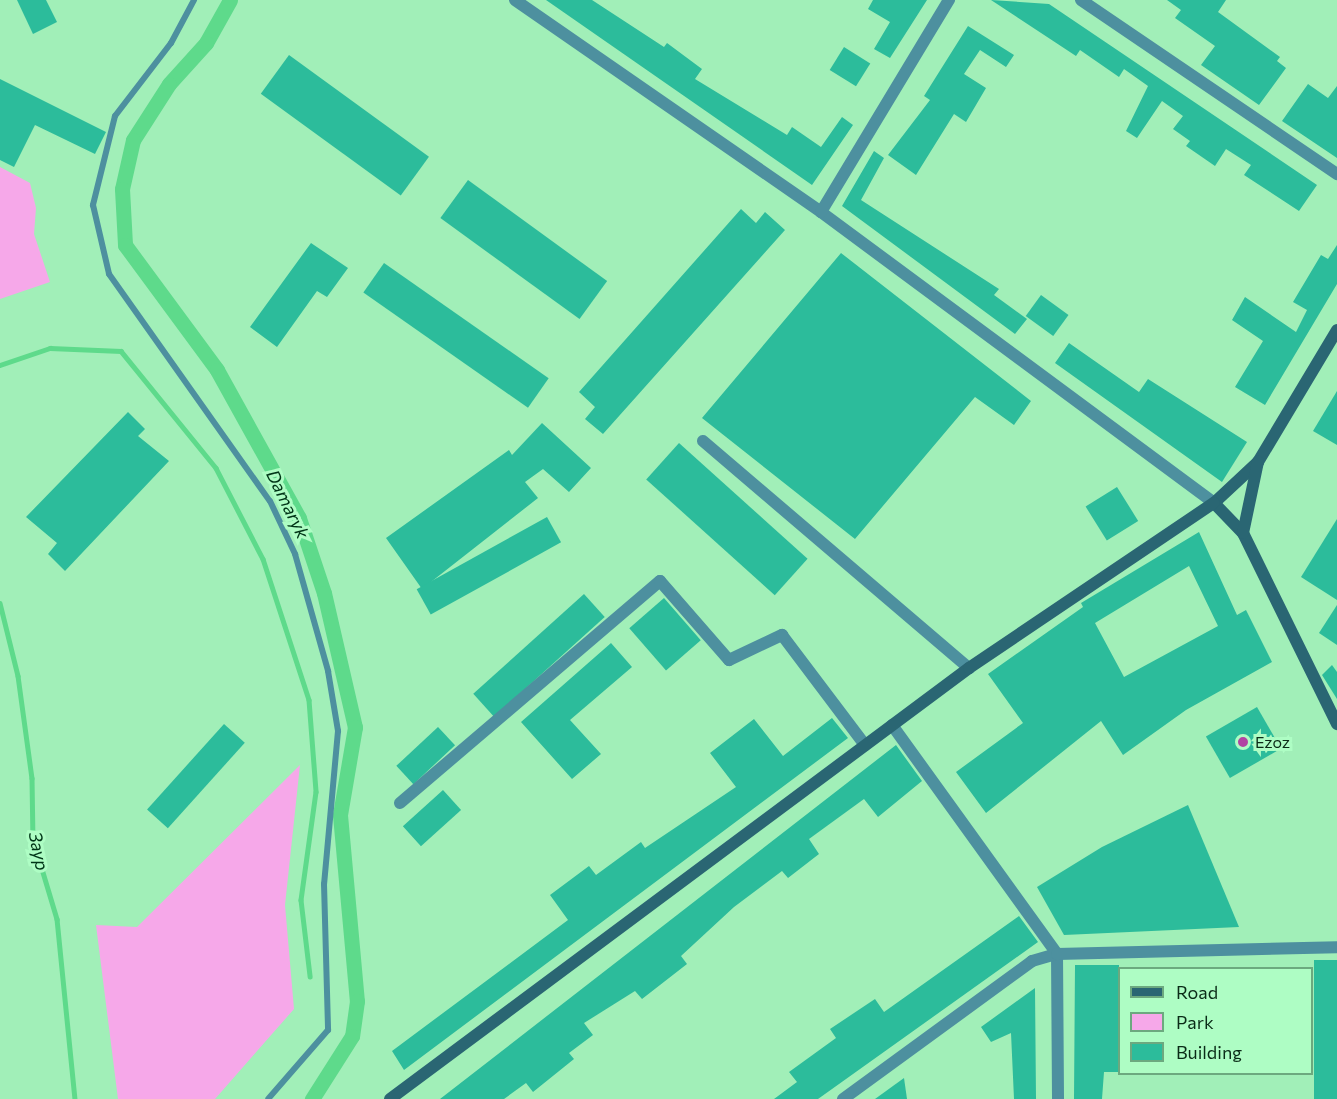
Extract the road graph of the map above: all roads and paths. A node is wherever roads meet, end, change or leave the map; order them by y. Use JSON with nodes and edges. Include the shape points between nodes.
{"nodes":[{"id":1,"x":194,"y":0,"type":"edge"},
{"id":2,"x":515,"y":0,"type":"edge"},
{"id":3,"x":949,"y":0,"type":"edge"},
{"id":4,"x":1081,"y":0,"type":"edge"},
{"id":5,"x":1337,"y":174,"type":"edge"},
{"id":6,"x":820,"y":212,"type":"junction"},
{"id":7,"x":1337,"y":330,"type":"edge"},
{"id":8,"x":703,"y":441,"type":"dead end"},
{"id":9,"x":1258,"y":462,"type":"junction"},
{"id":10,"x":1214,"y":503,"type":"junction"},
{"id":11,"x":1244,"y":533,"type":"junction"},
{"id":12,"x":969,"y":668,"type":"junction"},
{"id":13,"x":1337,"y":724,"type":"edge"},
{"id":14,"x":892,"y":725,"type":"junction"},
{"id":15,"x":865,"y":745,"type":"junction"},
{"id":16,"x":400,"y":803,"type":"dead end"},
{"id":17,"x":1337,"y":947,"type":"edge"},
{"id":18,"x":1057,"y":954,"type":"junction"},
{"id":19,"x":268,"y":1099,"type":"edge"},
{"id":20,"x":390,"y":1099,"type":"edge"},
{"id":21,"x":843,"y":1099,"type":"edge"},
{"id":22,"x":1058,"y":1099,"type":"edge"}],
"edges":[{"from":1,"to":19,"type":"lane","via":[[171,43],[116,116],[93,205],[109,274],[270,501],[294,554],[328,671],[338,731],[324,884],[328,1030]]},
{"from":2,"to":6,"type":"street"},
{"from":3,"to":6,"type":"street"},
{"from":4,"to":5,"type":"street"},
{"from":6,"to":10,"type":"street"},
{"from":7,"to":9,"type":"main road"},
{"from":8,"to":12,"type":"street"},
{"from":9,"to":10,"type":"main road"},
{"from":9,"to":11,"type":"main road"},
{"from":10,"to":11,"type":"main road"},
{"from":10,"to":12,"type":"main road"},
{"from":11,"to":13,"type":"main road"},
{"from":12,"to":14,"type":"main road"},
{"from":14,"to":15,"type":"main road"},
{"from":14,"to":18,"type":"street"},
{"from":15,"to":16,"type":"street","via":[[782,635],[729,660],[660,581]]},
{"from":15,"to":20,"type":"main road"},
{"from":17,"to":18,"type":"street"},
{"from":18,"to":21,"type":"street","via":[[1032,961]]},
{"from":18,"to":22,"type":"street"}]}
